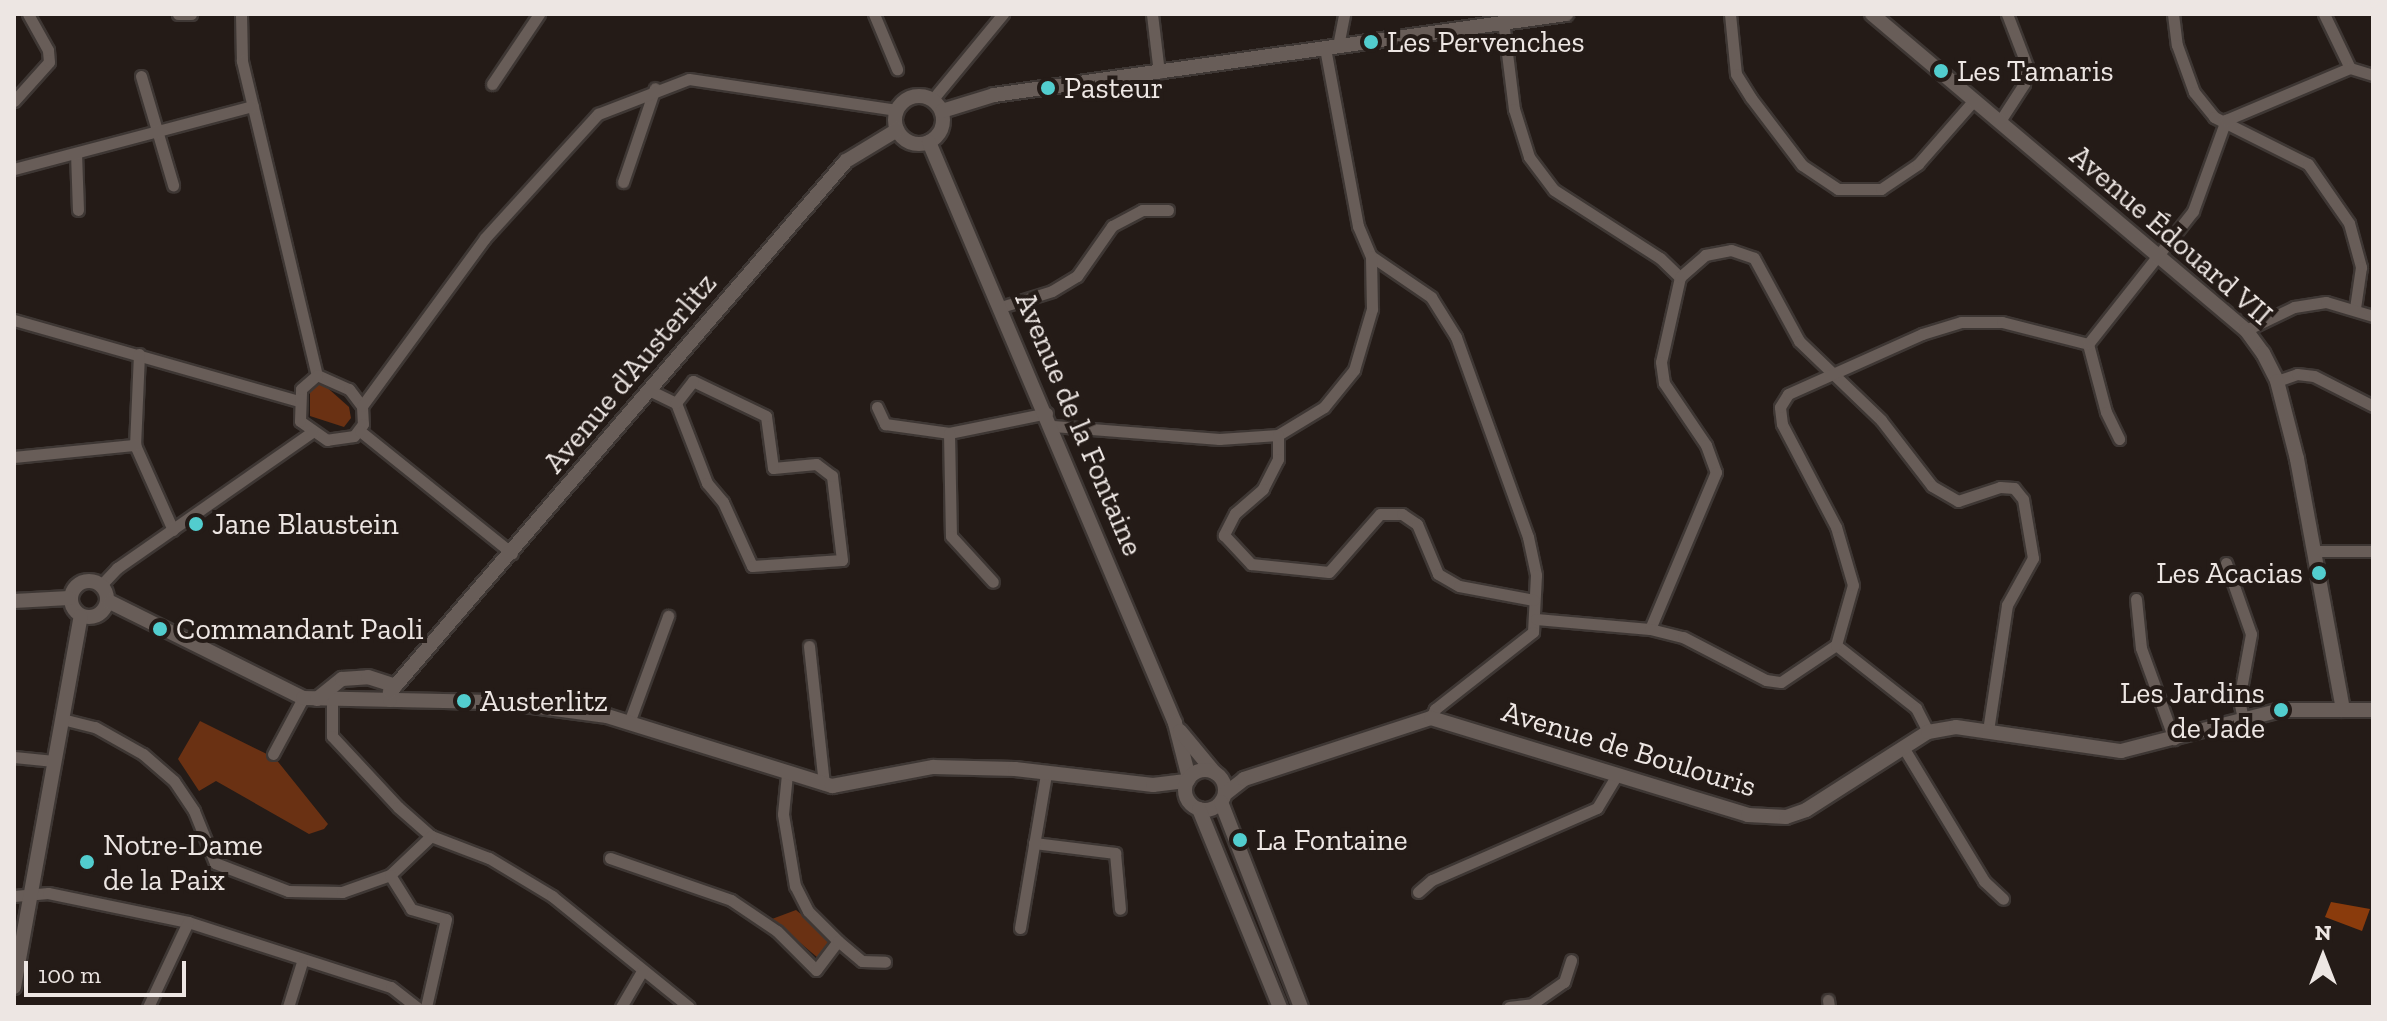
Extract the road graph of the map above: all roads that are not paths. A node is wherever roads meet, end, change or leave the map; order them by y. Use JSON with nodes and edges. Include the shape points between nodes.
{"nodes":[{"id":1,"x":28,"y":14,"type":"edge"},
{"id":2,"x":178,"y":14,"type":"edge"},
{"id":3,"x":191,"y":14,"type":"edge"},
{"id":4,"x":241,"y":14,"type":"edge"},
{"id":5,"x":539,"y":14,"type":"edge"},
{"id":6,"x":874,"y":14,"type":"edge"},
{"id":7,"x":1003,"y":14,"type":"edge"},
{"id":8,"x":1152,"y":14,"type":"edge"},
{"id":9,"x":1344,"y":14,"type":"edge"},
{"id":10,"x":1566,"y":14,"type":"edge"},
{"id":11,"x":1730,"y":14,"type":"edge"},
{"id":12,"x":1872,"y":14,"type":"edge"},
{"id":13,"x":2007,"y":14,"type":"edge"},
{"id":14,"x":2173,"y":14,"type":"edge"},
{"id":15,"x":2324,"y":14,"type":"edge"},
{"id":16,"x":1503,"y":21,"type":"junction"},
{"id":17,"x":1332,"y":47,"type":"junction"},
{"id":18,"x":2350,"y":68,"type":"junction"},
{"id":19,"x":897,"y":69,"type":"dead end"},
{"id":20,"x":1159,"y":73,"type":"junction"},
{"id":21,"x":2373,"y":75,"type":"edge"},
{"id":22,"x":141,"y":76,"type":"dead end"},
{"id":23,"x":492,"y":84,"type":"dead end"},
{"id":24,"x":655,"y":88,"type":"junction"},
{"id":25,"x":1975,"y":99,"type":"junction"},
{"id":26,"x":14,"y":101,"type":"edge"},
{"id":27,"x":937,"y":105,"type":"junction"},
{"id":28,"x":253,"y":106,"type":"junction"},
{"id":29,"x":897,"y":110,"type":"junction"},
{"id":30,"x":2226,"y":120,"type":"junction"},
{"id":31,"x":2000,"y":121,"type":"junction"},
{"id":32,"x":154,"y":130,"type":"junction"},
{"id":33,"x":897,"y":130,"type":"junction"},
{"id":34,"x":929,"y":142,"type":"junction"},
{"id":35,"x":76,"y":153,"type":"junction"},
{"id":36,"x":14,"y":169,"type":"edge"},
{"id":37,"x":623,"y":182,"type":"dead end"},
{"id":38,"x":173,"y":185,"type":"dead end"},
{"id":39,"x":78,"y":210,"type":"dead end"},
{"id":40,"x":1168,"y":210,"type":"dead end"},
{"id":41,"x":1371,"y":256,"type":"junction"},
{"id":42,"x":2160,"y":256,"type":"junction"},
{"id":43,"x":1680,"y":277,"type":"junction"},
{"id":44,"x":1001,"y":307,"type":"junction"},
{"id":45,"x":2355,"y":308,"type":"junction"},
{"id":46,"x":2373,"y":316,"type":"edge"},
{"id":47,"x":14,"y":320,"type":"edge"},
{"id":48,"x":2246,"y":330,"type":"junction"},
{"id":49,"x":2088,"y":344,"type":"junction"},
{"id":50,"x":139,"y":354,"type":"junction"},
{"id":51,"x":1830,"y":374,"type":"junction"},
{"id":52,"x":317,"y":375,"type":"junction"},
{"id":53,"x":2277,"y":381,"type":"junction"},
{"id":54,"x":651,"y":391,"type":"junction"},
{"id":55,"x":298,"y":401,"type":"junction"},
{"id":56,"x":676,"y":403,"type":"junction"},
{"id":57,"x":362,"y":406,"type":"junction"},
{"id":58,"x":2373,"y":406,"type":"edge"},
{"id":59,"x":877,"y":407,"type":"dead end"},
{"id":60,"x":1050,"y":419,"type":"junction"},
{"id":61,"x":360,"y":431,"type":"junction"},
{"id":62,"x":312,"y":432,"type":"junction"},
{"id":63,"x":949,"y":433,"type":"junction"},
{"id":64,"x":1278,"y":435,"type":"junction"},
{"id":65,"x":2119,"y":439,"type":"dead end"},
{"id":66,"x":135,"y":445,"type":"junction"},
{"id":67,"x":14,"y":457,"type":"edge"},
{"id":68,"x":173,"y":530,"type":"junction"},
{"id":69,"x":2315,"y":551,"type":"junction"},
{"id":70,"x":2373,"y":551,"type":"edge"},
{"id":71,"x":512,"y":553,"type":"junction"},
{"id":72,"x":2226,"y":563,"type":"dead end"},
{"id":73,"x":993,"y":582,"type":"dead end"},
{"id":74,"x":103,"y":583,"type":"junction"},
{"id":75,"x":69,"y":598,"type":"junction"},
{"id":76,"x":2136,"y":599,"type":"dead end"},
{"id":77,"x":1534,"y":600,"type":"junction"},
{"id":78,"x":14,"y":601,"type":"edge"},
{"id":79,"x":110,"y":602,"type":"junction"},
{"id":80,"x":81,"y":616,"type":"junction"},
{"id":81,"x":668,"y":616,"type":"dead end"},
{"id":82,"x":1536,"y":619,"type":"junction"},
{"id":83,"x":1650,"y":629,"type":"junction"},
{"id":84,"x":1836,"y":645,"type":"junction"},
{"id":85,"x":809,"y":646,"type":"dead end"},
{"id":86,"x":396,"y":695,"type":"junction"},
{"id":87,"x":317,"y":699,"type":"junction"},
{"id":88,"x":2343,"y":710,"type":"junction"},
{"id":89,"x":2370,"y":711,"type":"edge"},
{"id":90,"x":1431,"y":718,"type":"junction"},
{"id":91,"x":62,"y":719,"type":"junction"},
{"id":92,"x":2243,"y":719,"type":"junction"},
{"id":93,"x":630,"y":720,"type":"junction"},
{"id":94,"x":1177,"y":728,"type":"junction"},
{"id":95,"x":1988,"y":730,"type":"junction"},
{"id":96,"x":1928,"y":732,"type":"junction"},
{"id":97,"x":2174,"y":739,"type":"junction"},
{"id":98,"x":1903,"y":747,"type":"junction"},
{"id":99,"x":273,"y":754,"type":"dead end"},
{"id":100,"x":14,"y":757,"type":"edge"},
{"id":101,"x":54,"y":761,"type":"junction"},
{"id":102,"x":956,"y":767,"type":"junction"},
{"id":103,"x":1046,"y":774,"type":"junction"},
{"id":104,"x":1217,"y":775,"type":"junction"},
{"id":105,"x":1616,"y":776,"type":"junction"},
{"id":106,"x":786,"y":777,"type":"junction"},
{"id":107,"x":1188,"y":779,"type":"junction"},
{"id":108,"x":1244,"y":779,"type":"junction"},
{"id":109,"x":824,"y":784,"type":"junction"},
{"id":110,"x":1153,"y":785,"type":"junction"},
{"id":111,"x":1186,"y":797,"type":"junction"},
{"id":112,"x":1223,"y":798,"type":"junction"},
{"id":113,"x":1199,"y":809,"type":"junction"},
{"id":114,"x":431,"y":836,"type":"junction"},
{"id":115,"x":1034,"y":843,"type":"junction"},
{"id":116,"x":610,"y":858,"type":"dead end"},
{"id":117,"x":390,"y":875,"type":"junction"},
{"id":118,"x":1418,"y":892,"type":"dead end"},
{"id":119,"x":30,"y":895,"type":"junction"},
{"id":120,"x":14,"y":896,"type":"edge"},
{"id":121,"x":2003,"y":899,"type":"dead end"},
{"id":122,"x":1120,"y":909,"type":"dead end"},
{"id":123,"x":188,"y":922,"type":"junction"},
{"id":124,"x":1020,"y":928,"type":"dead end"},
{"id":125,"x":838,"y":941,"type":"junction"},
{"id":126,"x":1571,"y":960,"type":"dead end"},
{"id":127,"x":302,"y":962,"type":"junction"},
{"id":128,"x":885,"y":962,"type":"dead end"},
{"id":129,"x":642,"y":971,"type":"junction"},
{"id":130,"x":14,"y":987,"type":"edge"},
{"id":131,"x":1534,"y":1005,"type":"edge"},
{"id":132,"x":148,"y":1007,"type":"edge"},
{"id":133,"x":288,"y":1007,"type":"edge"},
{"id":134,"x":417,"y":1007,"type":"edge"},
{"id":135,"x":426,"y":1007,"type":"edge"},
{"id":136,"x":621,"y":1007,"type":"edge"},
{"id":137,"x":689,"y":1007,"type":"edge"},
{"id":138,"x":1280,"y":1007,"type":"edge"},
{"id":139,"x":1301,"y":1007,"type":"edge"},
{"id":140,"x":1509,"y":1007,"type":"edge"}],
"edges":[{"from":1,"to":26,"type":"street","via":[[49,62]]},
{"from":2,"to":3,"type":"street"},
{"from":4,"to":28,"type":"street","via":[[242,61]]},
{"from":5,"to":23,"type":"street"},
{"from":6,"to":19,"type":"street"},
{"from":7,"to":27,"type":"street"},
{"from":8,"to":20,"type":"street"},
{"from":9,"to":17,"type":"street"},
{"from":10,"to":16,"type":"street"},
{"from":11,"to":25,"type":"street","via":[[1736,74],[1802,165],[1838,189],[1881,189],[1918,164]]},
{"from":12,"to":25,"type":"street","name":"Avenue Édouard VII"},
{"from":13,"to":31,"type":"street","via":[[2027,66],[2024,84]]},
{"from":14,"to":30,"type":"street","via":[[2177,45],[2194,92],[2214,117]]},
{"from":15,"to":18,"type":"street"},
{"from":16,"to":17,"type":"street"},
{"from":16,"to":43,"type":"street","via":[[1514,109],[1529,157],[1554,190],[1660,258]]},
{"from":17,"to":20,"type":"street"},
{"from":17,"to":41,"type":"street","via":[[1358,226]]},
{"from":18,"to":21,"type":"street"},
{"from":18,"to":30,"type":"street"},
{"from":20,"to":27,"type":"street"},
{"from":22,"to":32,"type":"street"},
{"from":24,"to":29,"type":"street","via":[[689,79],[726,82]]},
{"from":24,"to":37,"type":"street"},
{"from":24,"to":57,"type":"street","via":[[598,114],[531,183]]},
{"from":25,"to":31,"type":"street","name":"Avenue Édouard VII"},
{"from":27,"to":29,"type":"street","via":[[914,96]]},
{"from":27,"to":34,"type":"street","via":[[942,127]]},
{"from":28,"to":32,"type":"street"},
{"from":28,"to":52,"type":"street"},
{"from":29,"to":33,"type":"street"},
{"from":30,"to":42,"type":"street","via":[[2193,211]]},
{"from":30,"to":45,"type":"street","via":[[2308,164],[2349,223],[2361,267]]},
{"from":31,"to":42,"type":"street","name":"Avenue Édouard VII"},
{"from":32,"to":35,"type":"street"},
{"from":32,"to":38,"type":"street"},
{"from":33,"to":34,"type":"street","via":[[913,143]]},
{"from":33,"to":54,"type":"street","name":"Avenue d'Austerlitz","via":[[846,161]]},
{"from":34,"to":44,"type":"street","name":"Avenue de la Fontaine"},
{"from":35,"to":36,"type":"street"},
{"from":35,"to":39,"type":"street"},
{"from":40,"to":44,"type":"street","via":[[1142,210],[1112,226],[1077,276],[1052,291]]},
{"from":41,"to":64,"type":"street","via":[[1372,309],[1354,370],[1324,407]]},
{"from":41,"to":77,"type":"street","via":[[1431,297],[1456,337],[1528,537]]},
{"from":42,"to":48,"type":"street","name":"Avenue Édouard VII"},
{"from":42,"to":49,"type":"street"},
{"from":43,"to":51,"type":"street","via":[[1705,255],[1731,250],[1754,258],[1799,341]]},
{"from":43,"to":83,"type":"street","via":[[1661,362],[1664,383],[1706,445],[1716,472]]},
{"from":44,"to":60,"type":"street","name":"Avenue de la Fontaine"},
{"from":45,"to":46,"type":"street"},
{"from":45,"to":48,"type":"street","via":[[2326,302],[2294,307]]},
{"from":47,"to":50,"type":"street"},
{"from":48,"to":53,"type":"street","name":"Avenue Édouard VII"},
{"from":49,"to":51,"type":"street","via":[[2002,322],[1961,322]]},
{"from":49,"to":65,"type":"street"},
{"from":50,"to":55,"type":"street"},
{"from":50,"to":66,"type":"street"},
{"from":51,"to":84,"type":"street","via":[[1788,394],[1780,407],[1782,424],[1836,527],[1853,585]]},
{"from":51,"to":95,"type":"street","via":[[1881,420],[1946,497],[1958,501],[2000,487],[2014,488],[2023,499],[2033,558],[2007,605]]},
{"from":52,"to":55,"type":"street","via":[[301,389]]},
{"from":52,"to":57,"type":"street","via":[[349,389]]},
{"from":53,"to":58,"type":"street","via":[[2297,374],[2314,376]]},
{"from":53,"to":69,"type":"street","name":"Avenue Édouard VII"},
{"from":54,"to":56,"type":"street"},
{"from":54,"to":71,"type":"street","name":"Avenue d'Austerlitz"},
{"from":55,"to":62,"type":"street","via":[[300,421]]},
{"from":56,"to":56,"type":"street","via":[[707,483],[723,502],[752,566],[842,560],[832,476],[816,464],[773,468],[766,416],[693,381]]},
{"from":57,"to":61,"type":"street"},
{"from":59,"to":63,"type":"street","via":[[885,424]]},
{"from":60,"to":63,"type":"street"},
{"from":60,"to":64,"type":"street","via":[[1219,439]]},
{"from":60,"to":94,"type":"street","name":"Avenue de la Fontaine"},
{"from":61,"to":62,"type":"street","via":[[336,443]]},
{"from":61,"to":71,"type":"street"},
{"from":62,"to":68,"type":"street"},
{"from":63,"to":73,"type":"street","via":[[951,536]]},
{"from":64,"to":77,"type":"street","via":[[1273,469],[1263,489],[1235,513],[1224,535],[1251,564],[1329,572],[1380,514],[1402,514],[1417,524],[1438,574],[1459,586]]},
{"from":66,"to":67,"type":"street"},
{"from":66,"to":68,"type":"street"},
{"from":68,"to":74,"type":"street"},
{"from":69,"to":70,"type":"street"},
{"from":69,"to":88,"type":"street","name":"Avenue Édouard VII"},
{"from":71,"to":86,"type":"street","name":"Avenue d'Austerlitz","via":[[415,664]]},
{"from":72,"to":92,"type":"street","via":[[2251,634],[2239,700]]},
{"from":74,"to":75,"type":"street","via":[[74,589]]},
{"from":74,"to":79,"type":"street"},
{"from":75,"to":78,"type":"street"},
{"from":75,"to":80,"type":"street","via":[[71,610]]},
{"from":76,"to":97,"type":"street","via":[[2141,648]]},
{"from":77,"to":82,"type":"street"},
{"from":79,"to":80,"type":"street"},
{"from":79,"to":87,"type":"street"},
{"from":80,"to":91,"type":"street"},
{"from":81,"to":93,"type":"street"},
{"from":82,"to":83,"type":"street"},
{"from":82,"to":90,"type":"street","via":[[1533,632],[1435,709]]},
{"from":83,"to":84,"type":"street","via":[[1683,637],[1766,680],[1781,682]]},
{"from":84,"to":96,"type":"street","via":[[1916,708]]},
{"from":85,"to":109,"type":"street"},
{"from":86,"to":87,"type":"street"},
{"from":86,"to":87,"type":"street","via":[[368,677],[342,679]]},
{"from":86,"to":93,"type":"street","via":[[502,702]]},
{"from":87,"to":99,"type":"street"},
{"from":87,"to":114,"type":"street","via":[[332,736]]},
{"from":88,"to":89,"type":"street","name":"Avenue de Boulouris"},
{"from":88,"to":92,"type":"street","name":"Avenue de Boulouris","via":[[2281,710]]},
{"from":90,"to":105,"type":"street","name":"Avenue de Boulouris"},
{"from":90,"to":108,"type":"street"},
{"from":91,"to":101,"type":"street"},
{"from":91,"to":117,"type":"street","via":[[119,740],[174,781],[194,811],[215,863],[288,891],[342,892]]},
{"from":92,"to":97,"type":"street","name":"Avenue de Boulouris"},
{"from":93,"to":106,"type":"street"},
{"from":94,"to":104,"type":"street","name":"Avenue de la Fontaine"},
{"from":94,"to":107,"type":"street","name":"Avenue de la Fontaine"},
{"from":95,"to":96,"type":"street","name":"Avenue de Boulouris","via":[[1956,727]]},
{"from":95,"to":97,"type":"street","name":"Avenue de Boulouris","via":[[2121,751]]},
{"from":96,"to":98,"type":"street","name":"Avenue de Boulouris"},
{"from":98,"to":105,"type":"street","name":"Avenue de Boulouris","via":[[1806,810],[1786,817],[1748,815]]},
{"from":98,"to":121,"type":"street","via":[[1984,881]]},
{"from":100,"to":101,"type":"street"},
{"from":101,"to":119,"type":"street"},
{"from":102,"to":103,"type":"street"},
{"from":102,"to":106,"type":"street","via":[[837,796]]},
{"from":102,"to":109,"type":"street","via":[[933,767],[845,787]]},
{"from":103,"to":110,"type":"street"},
{"from":103,"to":115,"type":"street"},
{"from":104,"to":107,"type":"street","via":[[1201,771]]},
{"from":104,"to":108,"type":"street"},
{"from":104,"to":112,"type":"street"},
{"from":105,"to":118,"type":"street","via":[[1597,808],[1432,880]]},
{"from":106,"to":109,"type":"street"},
{"from":106,"to":125,"type":"street","via":[[783,814],[795,886],[808,911]]},
{"from":107,"to":110,"type":"street"},
{"from":107,"to":111,"type":"street"},
{"from":108,"to":112,"type":"street"},
{"from":110,"to":111,"type":"street"},
{"from":111,"to":113,"type":"street"},
{"from":112,"to":113,"type":"street"},
{"from":112,"to":139,"type":"street"},
{"from":113,"to":138,"type":"street"},
{"from":114,"to":117,"type":"street"},
{"from":114,"to":129,"type":"street","via":[[489,858],[529,881]]},
{"from":115,"to":122,"type":"street","via":[[1115,853]]},
{"from":115,"to":124,"type":"street"},
{"from":116,"to":125,"type":"street","via":[[731,900],[777,931],[816,970]]},
{"from":117,"to":135,"type":"street","via":[[411,909],[446,919]]},
{"from":119,"to":120,"type":"street"},
{"from":119,"to":123,"type":"street","via":[[48,893]]},
{"from":119,"to":130,"type":"street"},
{"from":123,"to":127,"type":"street"},
{"from":123,"to":132,"type":"street"},
{"from":125,"to":128,"type":"street","via":[[862,961]]},
{"from":126,"to":131,"type":"street","via":[[1564,982]]},
{"from":127,"to":133,"type":"street"},
{"from":127,"to":134,"type":"street","via":[[391,987]]},
{"from":129,"to":136,"type":"street"},
{"from":129,"to":137,"type":"street"},
{"from":131,"to":140,"type":"street"}]}
